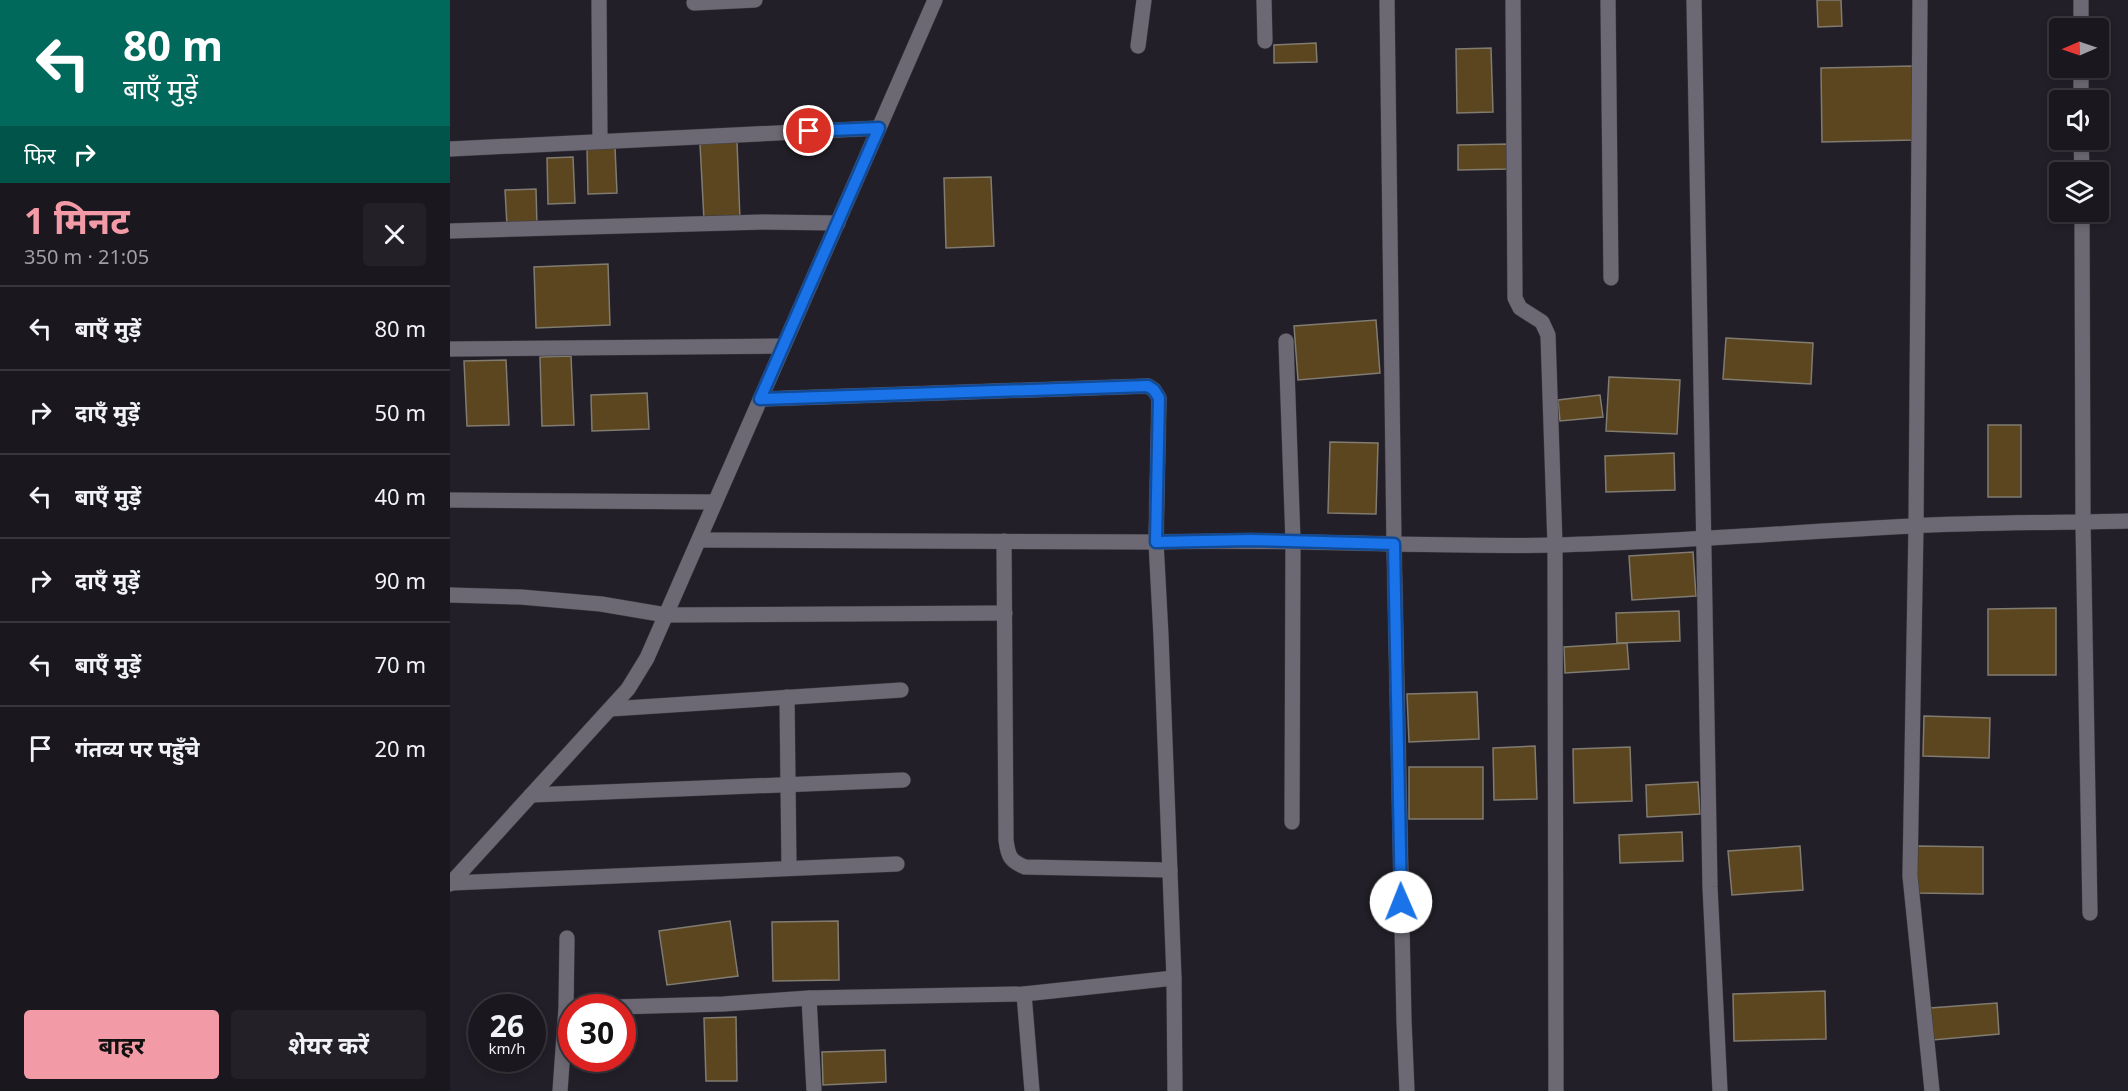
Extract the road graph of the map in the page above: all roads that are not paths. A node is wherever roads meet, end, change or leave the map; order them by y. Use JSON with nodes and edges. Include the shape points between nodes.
{"nodes":[{"id":1,"x":599,"y":0,"type":"edge"},
{"id":2,"x":739,"y":0,"type":"edge"},
{"id":3,"x":755,"y":0,"type":"edge"},
{"id":4,"x":934,"y":0,"type":"edge"},
{"id":5,"x":1144,"y":0,"type":"edge"},
{"id":6,"x":1264,"y":0,"type":"edge"},
{"id":7,"x":1387,"y":0,"type":"edge"},
{"id":8,"x":1513,"y":0,"type":"edge"},
{"id":9,"x":1608,"y":0,"type":"edge"},
{"id":10,"x":1694,"y":0,"type":"edge"},
{"id":11,"x":1920,"y":0,"type":"edge"},
{"id":12,"x":2081,"y":0,"type":"edge"},
{"id":13,"x":694,"y":3,"type":"dead end"},
{"id":14,"x":2081,"y":18,"type":"edge"},
{"id":15,"x":1265,"y":41,"type":"dead end"},
{"id":16,"x":1138,"y":46,"type":"dead end"},
{"id":17,"x":879,"y":128,"type":"junction"},
{"id":18,"x":600,"y":141,"type":"junction"},
{"id":19,"x":450,"y":149,"type":"edge"},
{"id":20,"x":2082,"y":222,"type":"edge"},
{"id":21,"x":837,"y":223,"type":"junction"},
{"id":22,"x":450,"y":231,"type":"edge"},
{"id":23,"x":1611,"y":278,"type":"dead end"},
{"id":24,"x":1286,"y":341,"type":"dead end"},
{"id":25,"x":783,"y":346,"type":"junction"},
{"id":26,"x":450,"y":349,"type":"edge"},
{"id":27,"x":760,"y":399,"type":"junction"},
{"id":28,"x":450,"y":500,"type":"edge"},
{"id":29,"x":715,"y":502,"type":"junction"},
{"id":30,"x":2128,"y":521,"type":"edge"},
{"id":31,"x":2083,"y":522,"type":"junction"},
{"id":32,"x":1916,"y":526,"type":"junction"},
{"id":33,"x":1704,"y":539,"type":"junction"},
{"id":34,"x":699,"y":540,"type":"junction"},
{"id":35,"x":1004,"y":541,"type":"junction"},
{"id":36,"x":1293,"y":541,"type":"junction"},
{"id":37,"x":1156,"y":542,"type":"junction"},
{"id":38,"x":1394,"y":544,"type":"junction"},
{"id":39,"x":1555,"y":545,"type":"junction"},
{"id":40,"x":450,"y":595,"type":"edge"},
{"id":41,"x":1005,"y":613,"type":"junction"},
{"id":42,"x":666,"y":615,"type":"junction"},
{"id":43,"x":901,"y":690,"type":"dead end"},
{"id":44,"x":787,"y":697,"type":"junction"},
{"id":45,"x":610,"y":709,"type":"junction"},
{"id":46,"x":903,"y":780,"type":"dead end"},
{"id":47,"x":788,"y":784,"type":"junction"},
{"id":48,"x":531,"y":795,"type":"junction"},
{"id":49,"x":1292,"y":822,"type":"dead end"},
{"id":50,"x":897,"y":864,"type":"dead end"},
{"id":51,"x":789,"y":868,"type":"junction"},
{"id":52,"x":1170,"y":870,"type":"junction"},
{"id":53,"x":450,"y":884,"type":"edge"},
{"id":54,"x":2090,"y":913,"type":"dead end"},
{"id":55,"x":567,"y":938,"type":"dead end"},
{"id":56,"x":1174,"y":978,"type":"junction"},
{"id":57,"x":571,"y":994,"type":"edge"},
{"id":58,"x":1024,"y":994,"type":"junction"},
{"id":59,"x":809,"y":998,"type":"junction"},
{"id":60,"x":636,"y":1006,"type":"edge"},
{"id":61,"x":563,"y":1072,"type":"edge"},
{"id":62,"x":560,"y":1091,"type":"edge"},
{"id":63,"x":814,"y":1091,"type":"edge"},
{"id":64,"x":1032,"y":1091,"type":"edge"},
{"id":65,"x":1175,"y":1091,"type":"edge"},
{"id":66,"x":1407,"y":1091,"type":"edge"},
{"id":67,"x":1556,"y":1091,"type":"edge"},
{"id":68,"x":1720,"y":1091,"type":"edge"},
{"id":69,"x":1932,"y":1091,"type":"edge"}],
"edges":[{"from":1,"to":18,"type":"street"},
{"from":2,"to":3,"type":"street"},
{"from":2,"to":13,"type":"street"},
{"from":4,"to":17,"type":"street"},
{"from":5,"to":16,"type":"street"},
{"from":6,"to":15,"type":"street"},
{"from":7,"to":38,"type":"street"},
{"from":8,"to":39,"type":"street","via":[[1515,298],[1520,308],[1542,322],[1548,335]]},
{"from":9,"to":23,"type":"street"},
{"from":10,"to":33,"type":"street"},
{"from":11,"to":32,"type":"street"},
{"from":12,"to":14,"type":"street"},
{"from":17,"to":18,"type":"street"},
{"from":17,"to":21,"type":"street"},
{"from":18,"to":19,"type":"street"},
{"from":20,"to":31,"type":"street"},
{"from":21,"to":22,"type":"street"},
{"from":21,"to":25,"type":"street"},
{"from":24,"to":36,"type":"street"},
{"from":25,"to":26,"type":"street"},
{"from":25,"to":27,"type":"street"},
{"from":27,"to":29,"type":"street"},
{"from":27,"to":37,"type":"street","via":[[1148,386],[1159,398]]},
{"from":28,"to":29,"type":"street"},
{"from":29,"to":34,"type":"street"},
{"from":30,"to":31,"type":"street"},
{"from":31,"to":32,"type":"street"},
{"from":31,"to":54,"type":"street"},
{"from":32,"to":33,"type":"street"},
{"from":32,"to":69,"type":"street","via":[[1910,876]]},
{"from":33,"to":39,"type":"street"},
{"from":33,"to":68,"type":"street","via":[[1710,887]]},
{"from":34,"to":35,"type":"street"},
{"from":34,"to":42,"type":"street"},
{"from":35,"to":37,"type":"street"},
{"from":35,"to":41,"type":"street"},
{"from":36,"to":37,"type":"street"},
{"from":36,"to":38,"type":"street"},
{"from":36,"to":49,"type":"street"},
{"from":37,"to":52,"type":"street"},
{"from":38,"to":39,"type":"street"},
{"from":38,"to":66,"type":"street"},
{"from":39,"to":67,"type":"street"},
{"from":40,"to":42,"type":"street","via":[[601,604]]},
{"from":41,"to":42,"type":"street"},
{"from":41,"to":52,"type":"street","via":[[1008,855],[1025,867]]},
{"from":42,"to":45,"type":"street","via":[[647,658]]},
{"from":43,"to":44,"type":"street"},
{"from":44,"to":45,"type":"street"},
{"from":44,"to":47,"type":"street"},
{"from":45,"to":48,"type":"street"},
{"from":46,"to":47,"type":"street"},
{"from":47,"to":48,"type":"street"},
{"from":47,"to":51,"type":"street"},
{"from":48,"to":53,"type":"street"},
{"from":50,"to":51,"type":"street"},
{"from":51,"to":53,"type":"street"},
{"from":52,"to":56,"type":"street"},
{"from":55,"to":57,"type":"street"},
{"from":56,"to":58,"type":"street"},
{"from":56,"to":65,"type":"street"},
{"from":58,"to":59,"type":"street"},
{"from":58,"to":64,"type":"street"},
{"from":59,"to":60,"type":"street"},
{"from":59,"to":63,"type":"street"},
{"from":61,"to":62,"type":"street"}]}
